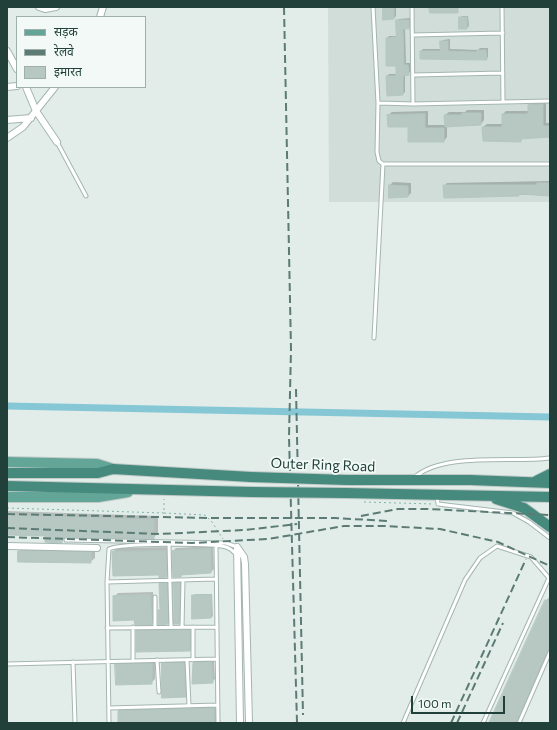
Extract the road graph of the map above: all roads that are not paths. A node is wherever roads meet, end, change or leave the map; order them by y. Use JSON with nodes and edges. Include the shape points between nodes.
{"nodes":[{"id":1,"x":39,"y":7,"type":"edge"},
{"id":2,"x":56,"y":7,"type":"edge"},
{"id":3,"x":373,"y":7,"type":"edge"},
{"id":4,"x":412,"y":7,"type":"edge"},
{"id":5,"x":502,"y":7,"type":"edge"},
{"id":6,"x":503,"y":33,"type":"junction"},
{"id":7,"x":413,"y":35,"type":"junction"},
{"id":8,"x":7,"y":51,"type":"edge"},
{"id":9,"x":16,"y":67,"type":"edge"},
{"id":10,"x":503,"y":73,"type":"junction"},
{"id":11,"x":414,"y":75,"type":"junction"},
{"id":12,"x":26,"y":88,"type":"edge"},
{"id":13,"x":54,"y":88,"type":"edge"},
{"id":14,"x":550,"y":101,"type":"edge"},
{"id":15,"x":503,"y":102,"type":"junction"},
{"id":16,"x":378,"y":103,"type":"junction"},
{"id":17,"x":413,"y":104,"type":"junction"},
{"id":18,"x":36,"y":111,"type":"junction"},
{"id":19,"x":31,"y":118,"type":"junction"},
{"id":20,"x":7,"y":120,"type":"edge"},
{"id":21,"x":7,"y":138,"type":"edge"},
{"id":22,"x":57,"y":142,"type":"joint"},
{"id":23,"x":383,"y":164,"type":"junction"},
{"id":24,"x":550,"y":164,"type":"edge"},
{"id":25,"x":86,"y":196,"type":"dead end"},
{"id":26,"x":374,"y":338,"type":"dead end"},
{"id":27,"x":550,"y":458,"type":"edge"},
{"id":28,"x":7,"y":462,"type":"edge"},
{"id":29,"x":112,"y":469,"type":"junction"},
{"id":30,"x":7,"y":473,"type":"edge"},
{"id":31,"x":550,"y":474,"type":"edge"},
{"id":32,"x":409,"y":482,"type":"junction"},
{"id":33,"x":534,"y":482,"type":"junction"},
{"id":34,"x":550,"y":483,"type":"edge"},
{"id":35,"x":7,"y":486,"type":"edge"},
{"id":36,"x":140,"y":489,"type":"junction"},
{"id":37,"x":483,"y":495,"type":"junction"},
{"id":38,"x":7,"y":497,"type":"edge"},
{"id":39,"x":550,"y":497,"type":"edge"},
{"id":40,"x":437,"y":500,"type":"junction"},
{"id":41,"x":550,"y":527,"type":"edge"},
{"id":42,"x":550,"y":538,"type":"edge"},
{"id":43,"x":66,"y":540,"type":"dead end"},
{"id":44,"x":169,"y":545,"type":"junction"},
{"id":45,"x":216,"y":545,"type":"junction"},
{"id":46,"x":7,"y":546,"type":"edge"},
{"id":47,"x":237,"y":547,"type":"junction"},
{"id":48,"x":97,"y":548,"type":"dead end"},
{"id":49,"x":236,"y":554,"type":"junction"},
{"id":50,"x":244,"y":557,"type":"junction"},
{"id":51,"x":216,"y":579,"type":"junction"},
{"id":52,"x":169,"y":580,"type":"junction"},
{"id":53,"x":183,"y":580,"type":"junction"},
{"id":54,"x":107,"y":582,"type":"junction"},
{"id":55,"x":154,"y":597,"type":"dead end"},
{"id":56,"x":217,"y":626,"type":"junction"},
{"id":57,"x":133,"y":627,"type":"junction"},
{"id":58,"x":155,"y":627,"type":"junction"},
{"id":59,"x":170,"y":627,"type":"junction"},
{"id":60,"x":182,"y":627,"type":"junction"},
{"id":61,"x":193,"y":627,"type":"junction"},
{"id":62,"x":107,"y":628,"type":"junction"},
{"id":63,"x":550,"y":652,"type":"edge"},
{"id":64,"x":218,"y":659,"type":"junction"},
{"id":65,"x":158,"y":660,"type":"junction"},
{"id":66,"x":187,"y":660,"type":"junction"},
{"id":67,"x":193,"y":660,"type":"junction"},
{"id":68,"x":108,"y":661,"type":"junction"},
{"id":69,"x":133,"y":661,"type":"junction"},
{"id":70,"x":73,"y":662,"type":"junction"},
{"id":71,"x":7,"y":664,"type":"edge"},
{"id":72,"x":159,"y":692,"type":"dead end"},
{"id":73,"x":218,"y":705,"type":"junction"},
{"id":74,"x":189,"y":706,"type":"junction"},
{"id":75,"x":109,"y":708,"type":"junction"},
{"id":76,"x":75,"y":723,"type":"edge"},
{"id":77,"x":109,"y":723,"type":"edge"},
{"id":78,"x":218,"y":723,"type":"edge"},
{"id":79,"x":240,"y":723,"type":"edge"},
{"id":80,"x":249,"y":723,"type":"edge"},
{"id":81,"x":403,"y":723,"type":"edge"},
{"id":82,"x":482,"y":723,"type":"edge"},
{"id":83,"x":519,"y":723,"type":"edge"}],
"edges":[{"from":1,"to":2,"type":"street"},
{"from":3,"to":16,"type":"lane"},
{"from":4,"to":7,"type":"lane"},
{"from":5,"to":6,"type":"lane"},
{"from":6,"to":7,"type":"lane"},
{"from":6,"to":10,"type":"lane"},
{"from":7,"to":11,"type":"lane"},
{"from":8,"to":9,"type":"street"},
{"from":10,"to":11,"type":"lane"},
{"from":10,"to":15,"type":"lane"},
{"from":11,"to":17,"type":"lane"},
{"from":12,"to":18,"type":"street"},
{"from":13,"to":18,"type":"street"},
{"from":14,"to":15,"type":"lane"},
{"from":15,"to":17,"type":"lane"},
{"from":16,"to":17,"type":"lane"},
{"from":16,"to":23,"type":"lane","via":[[378,157]]},
{"from":18,"to":19,"type":"street"},
{"from":18,"to":22,"type":"street"},
{"from":19,"to":20,"type":"street"},
{"from":19,"to":21,"type":"street","via":[[20,130]]},
{"from":22,"to":25,"type":"lane"},
{"from":23,"to":24,"type":"lane"},
{"from":23,"to":26,"type":"lane"},
{"from":27,"to":32,"type":"lane","via":[[446,462],[428,468]]},
{"from":28,"to":29,"type":"main road","name":"Outer Ring Road","via":[[97,464]]},
{"from":29,"to":30,"type":"highway","name":"Outer Ring Road","via":[[98,473]]},
{"from":29,"to":32,"type":"highway","name":"Outer Ring Road","bridge":true,"via":[[251,478]]},
{"from":31,"to":33,"type":"highway"},
{"from":32,"to":33,"type":"highway","name":"Outer Ring Road"},
{"from":33,"to":34,"type":"highway","name":"Outer Ring Road"},
{"from":35,"to":36,"type":"highway","name":"Outer Ring Road"},
{"from":36,"to":38,"type":"main road","name":"Outer Ring Road","via":[[98,497]]},
{"from":36,"to":40,"type":"highway","name":"Outer Ring Road","bridge":true,"via":[[346,494]]},
{"from":37,"to":39,"type":"highway","name":"Outer Ring Road"},
{"from":37,"to":40,"type":"highway","name":"Outer Ring Road"},
{"from":37,"to":41,"type":"highway","via":[[524,508]]},
{"from":40,"to":42,"type":"lane","via":[[513,513],[530,522]]},
{"from":43,"to":47,"type":"lane","via":[[226,543]]},
{"from":44,"to":45,"type":"lane"},
{"from":44,"to":52,"type":"lane"},
{"from":44,"to":54,"type":"lane","via":[[112,548],[108,551]]},
{"from":45,"to":49,"type":"lane","via":[[228,547]]},
{"from":45,"to":51,"type":"lane"},
{"from":46,"to":48,"type":"street"},
{"from":47,"to":49,"type":"street"},
{"from":47,"to":50,"type":"street"},
{"from":49,"to":50,"type":"lane"},
{"from":49,"to":79,"type":"street"},
{"from":50,"to":80,"type":"street"},
{"from":51,"to":53,"type":"lane"},
{"from":51,"to":56,"type":"lane"},
{"from":52,"to":53,"type":"lane"},
{"from":52,"to":54,"type":"lane"},
{"from":52,"to":59,"type":"lane"},
{"from":53,"to":60,"type":"lane"},
{"from":54,"to":62,"type":"lane"},
{"from":55,"to":58,"type":"lane"},
{"from":56,"to":61,"type":"lane"},
{"from":56,"to":64,"type":"lane"},
{"from":57,"to":58,"type":"lane"},
{"from":57,"to":62,"type":"lane"},
{"from":57,"to":69,"type":"lane"},
{"from":58,"to":59,"type":"lane"},
{"from":59,"to":60,"type":"lane"},
{"from":60,"to":61,"type":"lane"},
{"from":61,"to":67,"type":"lane"},
{"from":62,"to":68,"type":"lane"},
{"from":63,"to":83,"type":"lane"},
{"from":64,"to":67,"type":"lane"},
{"from":64,"to":73,"type":"lane"},
{"from":65,"to":66,"type":"lane"},
{"from":65,"to":69,"type":"lane"},
{"from":65,"to":72,"type":"lane"},
{"from":66,"to":67,"type":"lane"},
{"from":66,"to":74,"type":"lane"},
{"from":68,"to":69,"type":"lane"},
{"from":68,"to":70,"type":"lane"},
{"from":68,"to":75,"type":"lane"},
{"from":70,"to":71,"type":"lane"},
{"from":70,"to":76,"type":"lane"},
{"from":73,"to":74,"type":"lane"},
{"from":73,"to":78,"type":"lane"},
{"from":74,"to":75,"type":"lane"},
{"from":75,"to":77,"type":"lane"},
{"from":81,"to":82,"type":"lane","via":[[465,580],[480,558],[497,546],[531,557],[549,578]]}]}
